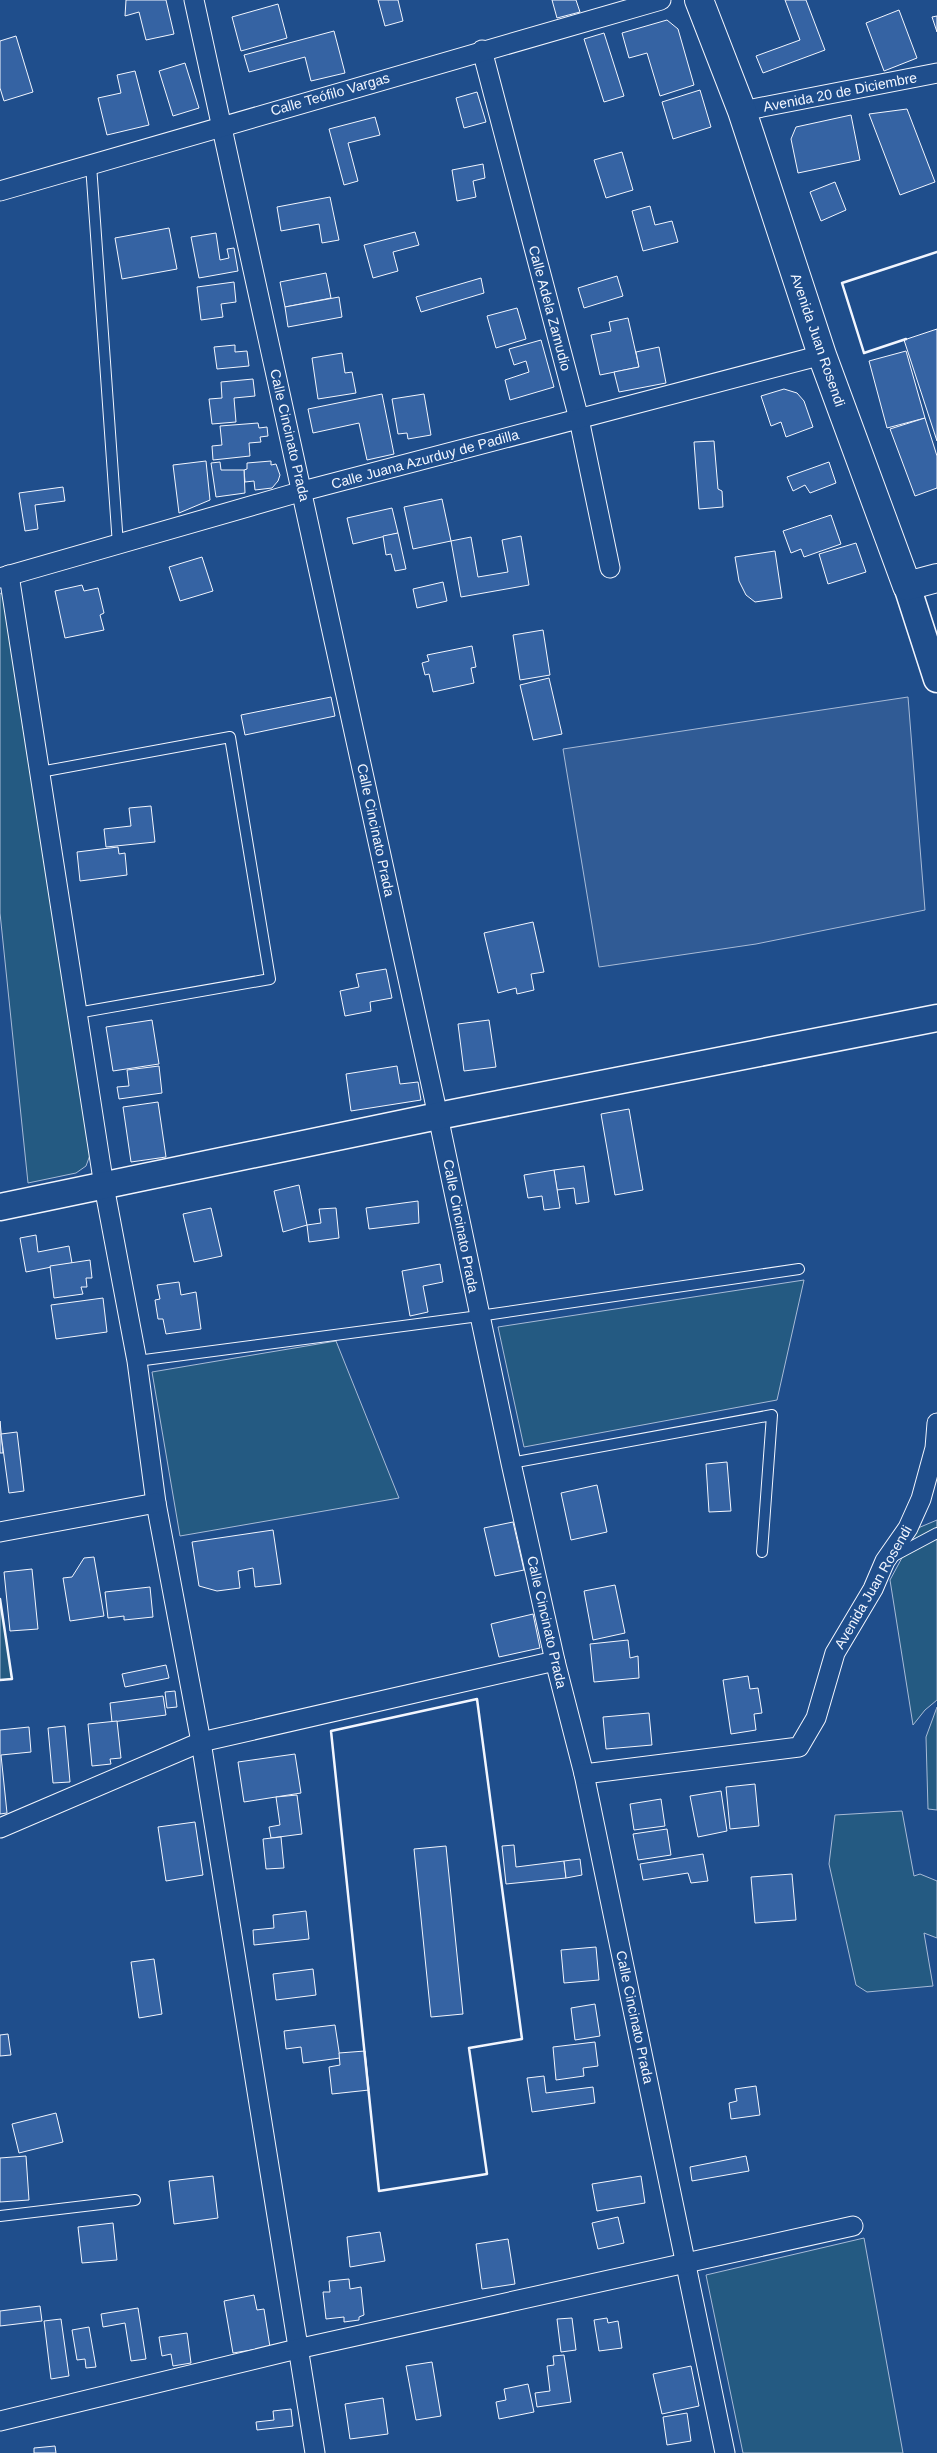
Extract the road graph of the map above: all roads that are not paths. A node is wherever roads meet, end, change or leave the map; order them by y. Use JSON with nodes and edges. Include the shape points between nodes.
{"nodes":[{"id":1,"x":194,"y":0,"type":"edge"},
{"id":2,"x":661,"y":0,"type":"edge"},
{"id":3,"x":699,"y":0,"type":"edge"},
{"id":4,"x":482,"y":50,"type":"junction"},
{"id":5,"x":937,"y":73,"type":"edge"},
{"id":6,"x":742,"y":111,"type":"junction"},
{"id":7,"x":221,"y":126,"type":"junction"},
{"id":8,"x":91,"y":165,"type":"junction"},
{"id":9,"x":0,"y":191,"type":"edge"},
{"id":10,"x":822,"y":355,"type":"junction"},
{"id":11,"x":579,"y":419,"type":"junction"},
{"id":12,"x":303,"y":491,"type":"junction"},
{"id":13,"x":118,"y":545,"type":"junction"},
{"id":14,"x":610,"y":568,"type":"dead end"},
{"id":15,"x":5,"y":576,"type":"edge"},
{"id":16,"x":937,"y":578,"type":"edge"},
{"id":17,"x":907,"y":586,"type":"junction"},
{"id":18,"x":937,"y":679,"type":"edge"},
{"id":19,"x":40,"y":772,"type":"junction"},
{"id":20,"x":77,"y":1013,"type":"junction"},
{"id":21,"x":937,"y":1018,"type":"edge"},
{"id":22,"x":438,"y":1116,"type":"junction"},
{"id":23,"x":104,"y":1186,"type":"junction"},
{"id":24,"x":0,"y":1208,"type":"edge"},
{"id":25,"x":800,"y":1269,"type":"dead end"},
{"id":26,"x":479,"y":1316,"type":"junction"},
{"id":27,"x":137,"y":1360,"type":"junction"},
{"id":28,"x":937,"y":1424,"type":"edge"},
{"id":29,"x":511,"y":1463,"type":"junction"},
{"id":30,"x":156,"y":1503,"type":"junction"},
{"id":31,"x":0,"y":1532,"type":"edge"},
{"id":32,"x":937,"y":1533,"type":"edge"},
{"id":33,"x":762,"y":1552,"type":"dead end"},
{"id":34,"x":885,"y":1561,"type":"junction"},
{"id":35,"x":555,"y":1661,"type":"junction"},
{"id":36,"x":201,"y":1742,"type":"junction"},
{"id":37,"x":584,"y":1774,"type":"junction"},
{"id":38,"x":0,"y":1828,"type":"edge"},
{"id":39,"x":135,"y":2200,"type":"dead end"},
{"id":40,"x":0,"y":2216,"type":"edge"},
{"id":41,"x":853,"y":2226,"type":"dead end"},
{"id":42,"x":687,"y":2263,"type":"junction"},
{"id":43,"x":297,"y":2349,"type":"junction"},
{"id":44,"x":0,"y":2421,"type":"edge"},
{"id":45,"x":316,"y":2453,"type":"edge"},
{"id":46,"x":725,"y":2453,"type":"edge"}],
"edges":[{"from":1,"to":7,"type":"street","name":"Calle Cincinato Prada"},
{"from":2,"to":4,"type":"street","name":"Calle Teófilo Vargas"},
{"from":3,"to":6,"type":"highway","name":"Avenida Juan Rosendi"},
{"from":4,"to":7,"type":"street","name":"Calle Teófilo Vargas"},
{"from":4,"to":11,"type":"street","name":"Calle Adela Zamudio"},
{"from":5,"to":6,"type":"street","name":"Avenida 20 de Diciembre"},
{"from":6,"to":10,"type":"highway","name":"Avenida Juan Rosendi"},
{"from":7,"to":8,"type":"street","name":"Calle Teófilo Vargas"},
{"from":7,"to":12,"type":"street","name":"Calle Cincinato Prada"},
{"from":8,"to":9,"type":"street","name":"Calle Teófilo Vargas"},
{"from":8,"to":13,"type":"lane"},
{"from":10,"to":11,"type":"street","name":"Calle Juana Azurduy de Padilla"},
{"from":10,"to":17,"type":"highway","name":"Avenida Juan Rosendi"},
{"from":11,"to":12,"type":"street","name":"Calle Juana Azurduy de Padilla"},
{"from":11,"to":14,"type":"street","name":"Calle Adela Zamudio"},
{"from":12,"to":13,"type":"street","name":"Calle Juana Azurduy de Padilla"},
{"from":12,"to":22,"type":"street","name":"Calle Cincinato Prada"},
{"from":13,"to":15,"type":"street","name":"Calle Juana Azurduy de Padilla"},
{"from":15,"to":19,"type":"street"},
{"from":16,"to":17,"type":"highway"},
{"from":17,"to":18,"type":"main road","name":"Avenida Juan Rosendi"},
{"from":19,"to":20,"type":"street"},
{"from":19,"to":20,"type":"lane","via":[[230,737],[270,979]]},
{"from":20,"to":23,"type":"street"},
{"from":21,"to":22,"type":"main road"},
{"from":22,"to":23,"type":"main road"},
{"from":22,"to":26,"type":"street","name":"Calle Cincinato Prada"},
{"from":23,"to":24,"type":"main road"},
{"from":23,"to":27,"type":"street"},
{"from":25,"to":26,"type":"lane"},
{"from":26,"to":27,"type":"lane"},
{"from":26,"to":29,"type":"street","name":"Calle Cincinato Prada"},
{"from":27,"to":30,"type":"street"},
{"from":28,"to":34,"type":"street","name":"Avenida Juan Rosendi","via":[[936,1448],[921,1498],[908,1528]]},
{"from":29,"to":33,"type":"lane","via":[[772,1415]]},
{"from":29,"to":35,"type":"street","name":"Calle Cincinato Prada"},
{"from":30,"to":31,"type":"street"},
{"from":30,"to":36,"type":"street"},
{"from":32,"to":34,"type":"lane"},
{"from":34,"to":37,"type":"street","name":"Avenida Juan Rosendi","via":[[873,1589],[835,1654],[816,1718],[799,1748]]},
{"from":35,"to":36,"type":"street"},
{"from":35,"to":37,"type":"street","name":"Calle Cincinato Prada"},
{"from":36,"to":38,"type":"street"},
{"from":36,"to":43,"type":"street"},
{"from":37,"to":42,"type":"street","name":"Calle Cincinato Prada"},
{"from":39,"to":40,"type":"lane"},
{"from":41,"to":42,"type":"street"},
{"from":42,"to":43,"type":"street"},
{"from":42,"to":46,"type":"street","name":"Calle Cincinato Prada"},
{"from":43,"to":44,"type":"street"},
{"from":43,"to":45,"type":"street"}]}
